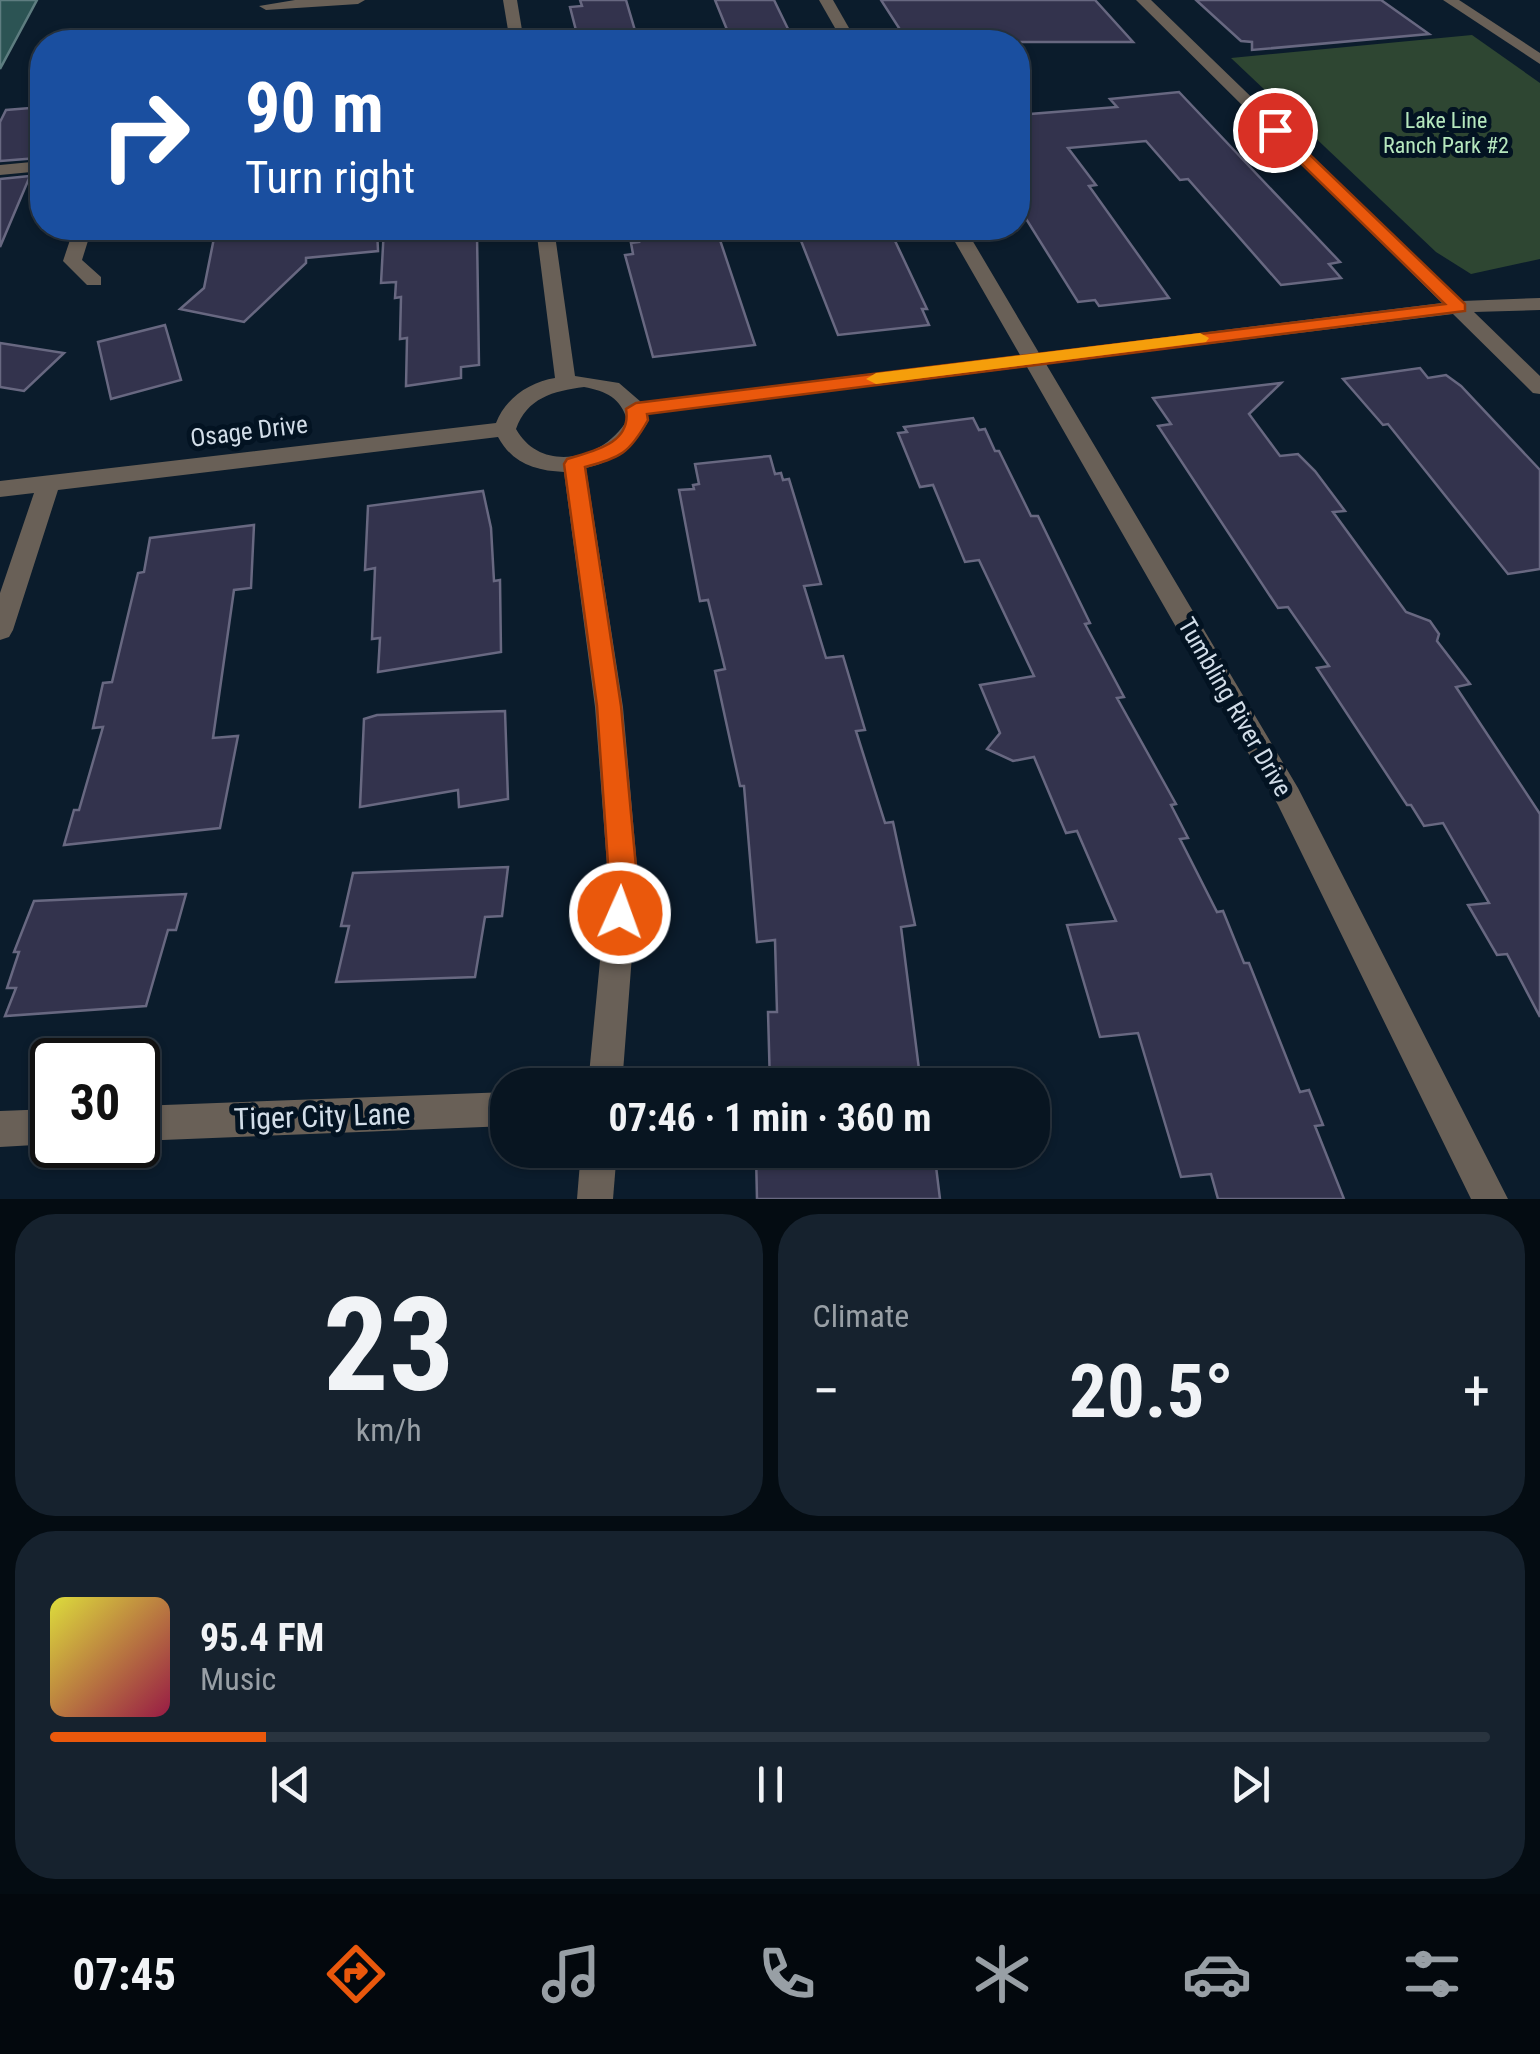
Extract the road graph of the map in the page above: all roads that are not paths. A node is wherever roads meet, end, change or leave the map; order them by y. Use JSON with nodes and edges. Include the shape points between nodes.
{"nodes":[{"id":1,"x":358,"y":0,"type":"edge"},
{"id":2,"x":510,"y":0,"type":"edge"},
{"id":3,"x":826,"y":0,"type":"edge"},
{"id":4,"x":1143,"y":0,"type":"edge"},
{"id":5,"x":1450,"y":0,"type":"edge"},
{"id":6,"x":266,"y":6,"type":"dead end"},
{"id":7,"x":515,"y":30,"type":"edge"},
{"id":8,"x":843,"y":30,"type":"edge"},
{"id":9,"x":1540,"y":60,"type":"edge"},
{"id":10,"x":30,"y":167,"type":"edge"},
{"id":11,"x":0,"y":170,"type":"edge"},
{"id":12,"x":79,"y":240,"type":"edge"},
{"id":13,"x":547,"y":240,"type":"edge"},
{"id":14,"x":963,"y":240,"type":"edge"},
{"id":15,"x":94,"y":281,"type":"dead end"},
{"id":16,"x":1540,"y":300,"type":"edge"},
{"id":17,"x":1458,"y":307,"type":"junction"},
{"id":18,"x":1032,"y":359,"type":"junction"},
{"id":19,"x":566,"y":382,"type":"junction"},
{"id":20,"x":1540,"y":388,"type":"edge"},
{"id":21,"x":636,"y":409,"type":"junction"},
{"id":22,"x":506,"y":428,"type":"junction"},
{"id":23,"x":574,"y":464,"type":"junction"},
{"id":24,"x":49,"y":483,"type":"junction"},
{"id":25,"x":0,"y":489,"type":"edge"},
{"id":26,"x":0,"y":630,"type":"edge"},
{"id":27,"x":607,"y":1068,"type":"edge"},
{"id":28,"x":490,"y":1110,"type":"edge"},
{"id":29,"x":160,"y":1123,"type":"edge"},
{"id":30,"x":30,"y":1128,"type":"edge"},
{"id":31,"x":0,"y":1129,"type":"edge"},
{"id":32,"x":598,"y":1168,"type":"edge"},
{"id":33,"x":595,"y":1199,"type":"edge"},
{"id":34,"x":1490,"y":1199,"type":"edge"}],
"edges":[{"from":1,"to":6,"type":"street"},
{"from":2,"to":7,"type":"street"},
{"from":3,"to":8,"type":"street"},
{"from":4,"to":17,"type":"street"},
{"from":5,"to":9,"type":"street"},
{"from":10,"to":11,"type":"street"},
{"from":12,"to":15,"type":"street","via":[[72,260]]},
{"from":13,"to":19,"type":"street"},
{"from":14,"to":18,"type":"street","name":"Tumbling River Drive"},
{"from":16,"to":17,"type":"street"},
{"from":17,"to":18,"type":"street"},
{"from":17,"to":20,"type":"street"},
{"from":18,"to":21,"type":"street"},
{"from":18,"to":34,"type":"street","name":"Tumbling River Drive","via":[[1288,797]]},
{"from":19,"to":21,"type":"street","via":[[618,390]]},
{"from":19,"to":22,"type":"street","via":[[522,398]]},
{"from":21,"to":23,"type":"street","via":[[638,420],[625,444]]},
{"from":22,"to":23,"type":"street","via":[[526,456]]},
{"from":22,"to":24,"type":"street","name":"Osage Drive"},
{"from":23,"to":27,"type":"street","via":[[609,706],[623,878]]},
{"from":24,"to":25,"type":"street","name":"Osage Drive"},
{"from":24,"to":26,"type":"street"},
{"from":28,"to":29,"type":"street","name":"Tiger City Lane"},
{"from":30,"to":31,"type":"street"},
{"from":32,"to":33,"type":"street"}]}
